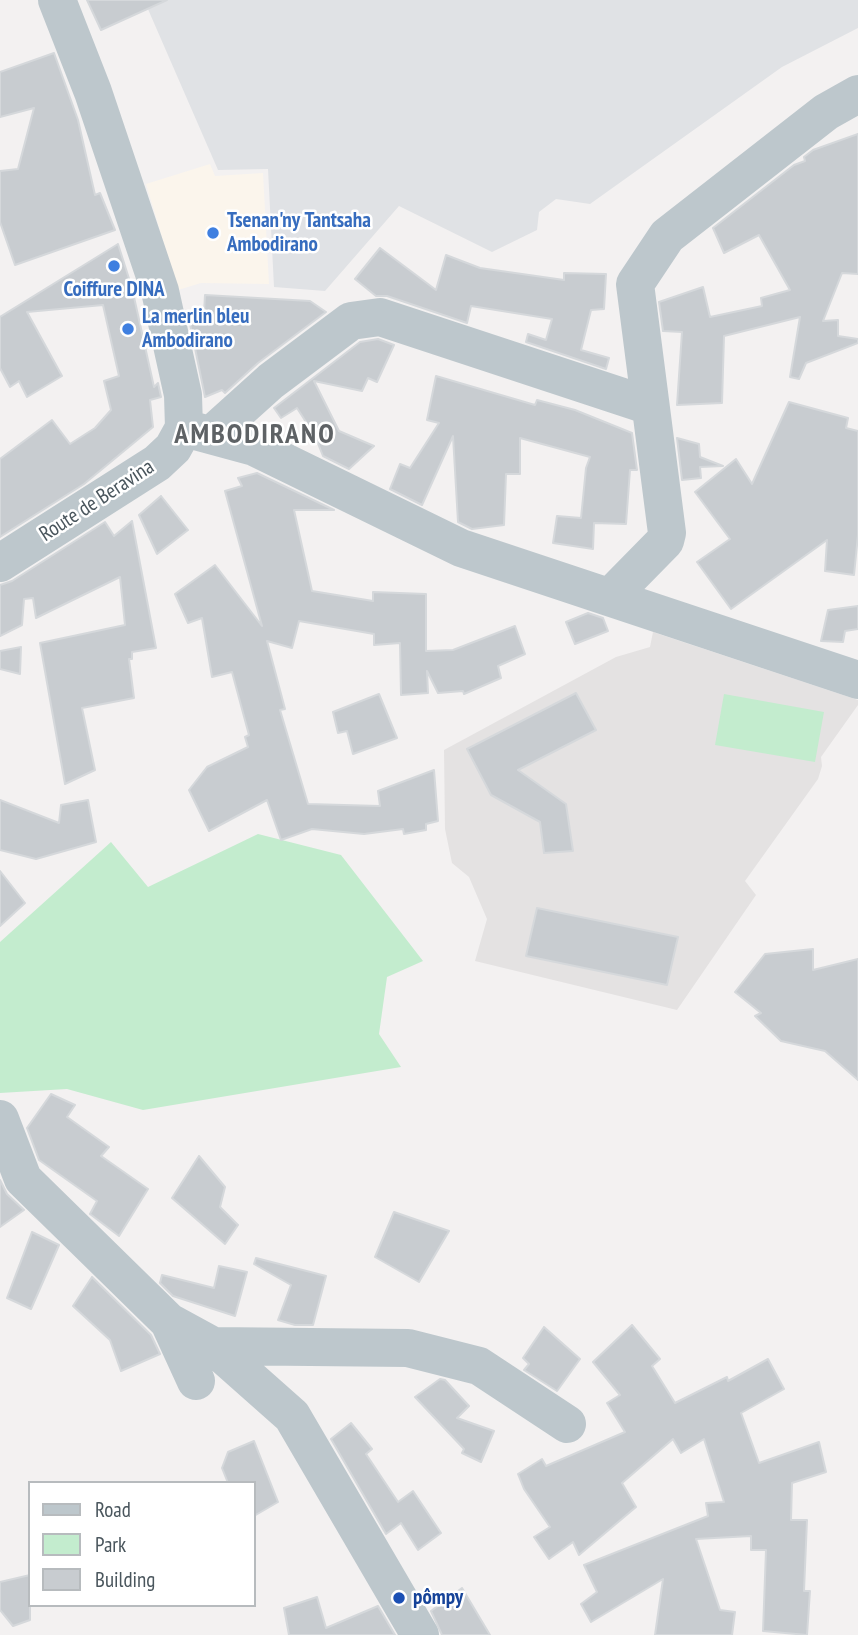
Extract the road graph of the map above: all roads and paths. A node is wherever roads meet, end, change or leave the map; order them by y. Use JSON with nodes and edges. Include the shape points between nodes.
{"nodes":[{"id":1,"x":57,"y":0,"type":"edge"},
{"id":2,"x":858,"y":94,"type":"edge"},
{"id":3,"x":650,"y":406,"type":"junction"},
{"id":4,"x":197,"y":431,"type":"junction"},
{"id":5,"x":1,"y":562,"type":"edge"},
{"id":6,"x":611,"y":596,"type":"junction"},
{"id":7,"x":858,"y":680,"type":"edge"},
{"id":8,"x":0,"y":1119,"type":"edge"},
{"id":9,"x":169,"y":1322,"type":"junction"},
{"id":10,"x":213,"y":1346,"type":"junction"},
{"id":11,"x":197,"y":1381,"type":"dead end"},
{"id":12,"x":568,"y":1424,"type":"dead end"},
{"id":13,"x":420,"y":1635,"type":"edge"}],
"edges":[{"from":1,"to":4,"type":"street","via":[[160,291],[183,395]]},
{"from":2,"to":3,"type":"street","via":[[826,112],[667,236],[635,284]]},
{"from":3,"to":4,"type":"street","name":"Route de Beravina","via":[[380,317],[351,321]]},
{"from":3,"to":6,"type":"street","via":[[666,541]]},
{"from":4,"to":5,"type":"street","name":"Route de Beravina","via":[[157,463]]},
{"from":4,"to":6,"type":"street","via":[[254,447],[461,548]]},
{"from":6,"to":7,"type":"street"},
{"from":8,"to":9,"type":"street","via":[[23,1179]]},
{"from":9,"to":10,"type":"street"},
{"from":9,"to":11,"type":"street"},
{"from":10,"to":12,"type":"street","via":[[408,1348],[479,1366]]},
{"from":10,"to":13,"type":"street","via":[[292,1416]]}]}
